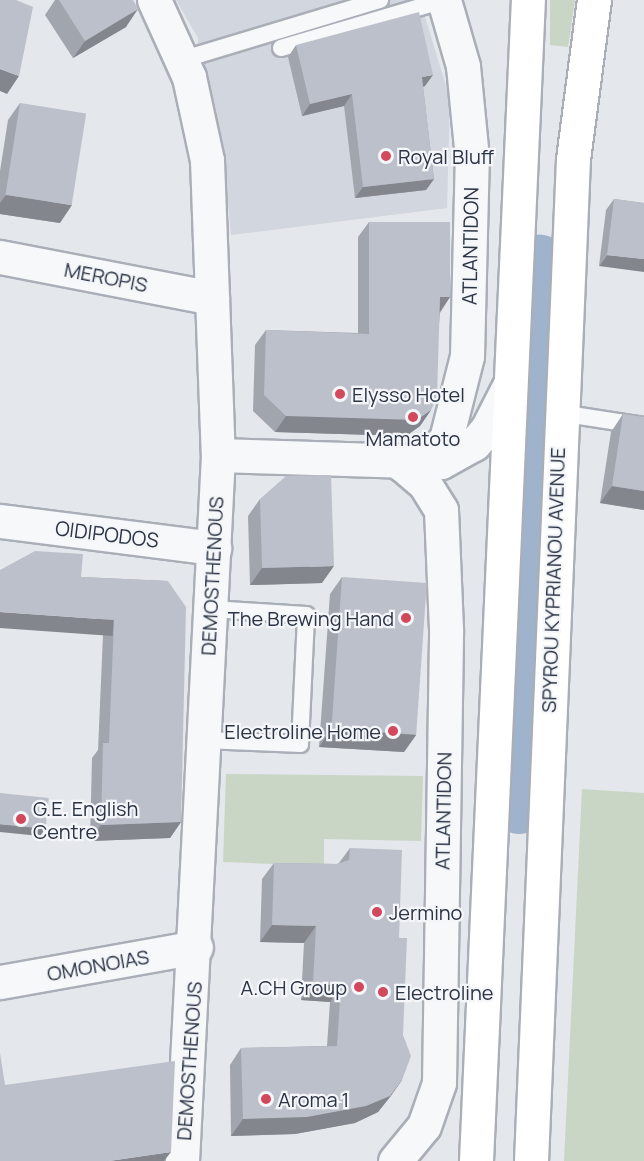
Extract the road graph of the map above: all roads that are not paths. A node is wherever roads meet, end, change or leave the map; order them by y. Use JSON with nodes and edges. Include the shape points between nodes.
{"nodes":[{"id":1,"x":154,"y":0,"type":"edge"},
{"id":2,"x":380,"y":0,"type":"edge"},
{"id":3,"x":444,"y":0,"type":"edge"},
{"id":4,"x":528,"y":0,"type":"edge"},
{"id":5,"x":594,"y":0,"type":"edge"},
{"id":6,"x":281,"y":48,"type":"dead end"},
{"id":7,"x":181,"y":60,"type":"junction"},
{"id":8,"x":0,"y":257,"type":"edge"},
{"id":9,"x":213,"y":298,"type":"junction"},
{"id":10,"x":510,"y":384,"type":"junction"},
{"id":11,"x":560,"y":413,"type":"junction"},
{"id":12,"x":644,"y":426,"type":"edge"},
{"id":13,"x":218,"y":455,"type":"junction"},
{"id":14,"x":402,"y":464,"type":"junction"},
{"id":15,"x":0,"y":521,"type":"edge"},
{"id":16,"x":214,"y":548,"type":"junction"},
{"id":17,"x":211,"y":609,"type":"junction"},
{"id":18,"x":205,"y":740,"type":"junction"},
{"id":19,"x":196,"y":947,"type":"junction"},
{"id":20,"x":0,"y":982,"type":"edge"},
{"id":21,"x":182,"y":1161,"type":"edge"},
{"id":22,"x":395,"y":1161,"type":"edge"},
{"id":23,"x":476,"y":1161,"type":"edge"},
{"id":24,"x":531,"y":1161,"type":"edge"}],
"edges":[{"from":1,"to":7,"type":"street","name":"DEMOSTHENOUS"},
{"from":2,"to":7,"type":"lane"},
{"from":3,"to":6,"type":"lane"},
{"from":3,"to":14,"type":"street","name":"ATLANTIDON","via":[[463,66],[471,147],[467,356],[446,439],[436,450]]},
{"from":4,"to":10,"type":"main road"},
{"from":5,"to":11,"type":"main road","name":"SPYROU KYPRIANOU AVENUE","via":[[576,108]]},
{"from":7,"to":9,"type":"street","name":"DEMOSTHENOUS","via":[[197,106],[209,179]]},
{"from":8,"to":9,"type":"street","name":"MEROPIS"},
{"from":9,"to":13,"type":"street","name":"DEMOSTHENOUS"},
{"from":10,"to":14,"type":"street","name":"ATLANTIDON","via":[[474,444],[441,462]]},
{"from":10,"to":23,"type":"main road"},
{"from":11,"to":12,"type":"lane"},
{"from":11,"to":24,"type":"main road","name":"SPYROU KYPRIANOU AVENUE"},
{"from":13,"to":14,"type":"street","name":"ATLANTIDON"},
{"from":13,"to":16,"type":"street","name":"DEMOSTHENOUS"},
{"from":14,"to":22,"type":"street","name":"ATLANTIDON","via":[[423,483],[441,510],[446,629],[439,1083],[424,1126]]},
{"from":15,"to":16,"type":"street","name":"OIDIPODOS"},
{"from":16,"to":17,"type":"street","name":"DEMOSTHENOUS"},
{"from":17,"to":18,"type":"street","name":"DEMOSTHENOUS"},
{"from":17,"to":18,"type":"lane","via":[[306,615],[300,744]]},
{"from":18,"to":19,"type":"street","name":"DEMOSTHENOUS"},
{"from":19,"to":20,"type":"street","name":"OMONOIAS"},
{"from":19,"to":21,"type":"street","name":"DEMOSTHENOUS"}]}
